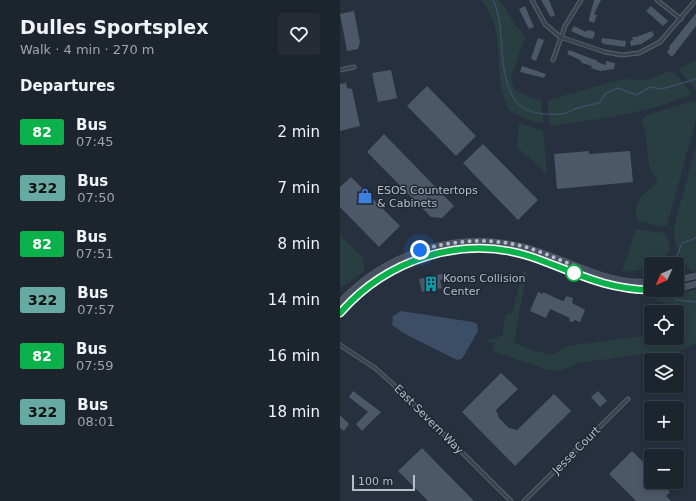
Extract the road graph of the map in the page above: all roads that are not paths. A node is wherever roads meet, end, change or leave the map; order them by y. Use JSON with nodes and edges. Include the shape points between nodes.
{"nodes":[{"id":1,"x":532,"y":0,"type":"edge"},
{"id":2,"x":581,"y":0,"type":"edge"},
{"id":3,"x":657,"y":0,"type":"edge"},
{"id":4,"x":696,"y":0,"type":"edge"},
{"id":5,"x":681,"y":19,"type":"junction"},
{"id":6,"x":560,"y":37,"type":"junction"},
{"id":7,"x":553,"y":60,"type":"dead end"},
{"id":8,"x":354,"y":67,"type":"dead end"},
{"id":9,"x":340,"y":70,"type":"edge"},
{"id":10,"x":696,"y":276,"type":"edge"},
{"id":11,"x":684,"y":279,"type":"edge"},
{"id":12,"x":644,"y":282,"type":"edge"},
{"id":13,"x":696,"y":284,"type":"edge"},
{"id":14,"x":684,"y":287,"type":"edge"},
{"id":15,"x":644,"y":289,"type":"edge"},
{"id":16,"x":340,"y":302,"type":"edge"},
{"id":17,"x":340,"y":314,"type":"edge"},
{"id":18,"x":340,"y":345,"type":"edge"},
{"id":19,"x":628,"y":399,"type":"dead end"},
{"id":20,"x":511,"y":501,"type":"edge"},
{"id":21,"x":524,"y":501,"type":"edge"}],
"edges":[{"from":1,"to":6,"type":"street","via":[[545,24]]},
{"from":2,"to":6,"type":"street"},
{"from":3,"to":5,"type":"street"},
{"from":4,"to":5,"type":"street"},
{"from":5,"to":6,"type":"street","via":[[660,42],[646,50],[631,54],[605,52]]},
{"from":6,"to":7,"type":"street"},
{"from":8,"to":9,"type":"street"},
{"from":10,"to":11,"type":"main road"},
{"from":12,"to":16,"type":"main road","via":[[607,276],[515,245],[471,241],[430,247],[397,259],[361,282]]},
{"from":13,"to":14,"type":"main road"},
{"from":15,"to":17,"type":"main road","via":[[610,286],[520,254],[490,249],[465,249],[424,257],[395,269],[365,289]]},
{"from":18,"to":20,"type":"street","name":"East Severn Way","via":[[375,368],[393,384]]},
{"from":19,"to":21,"type":"street","name":"Jesse Court"}]}
